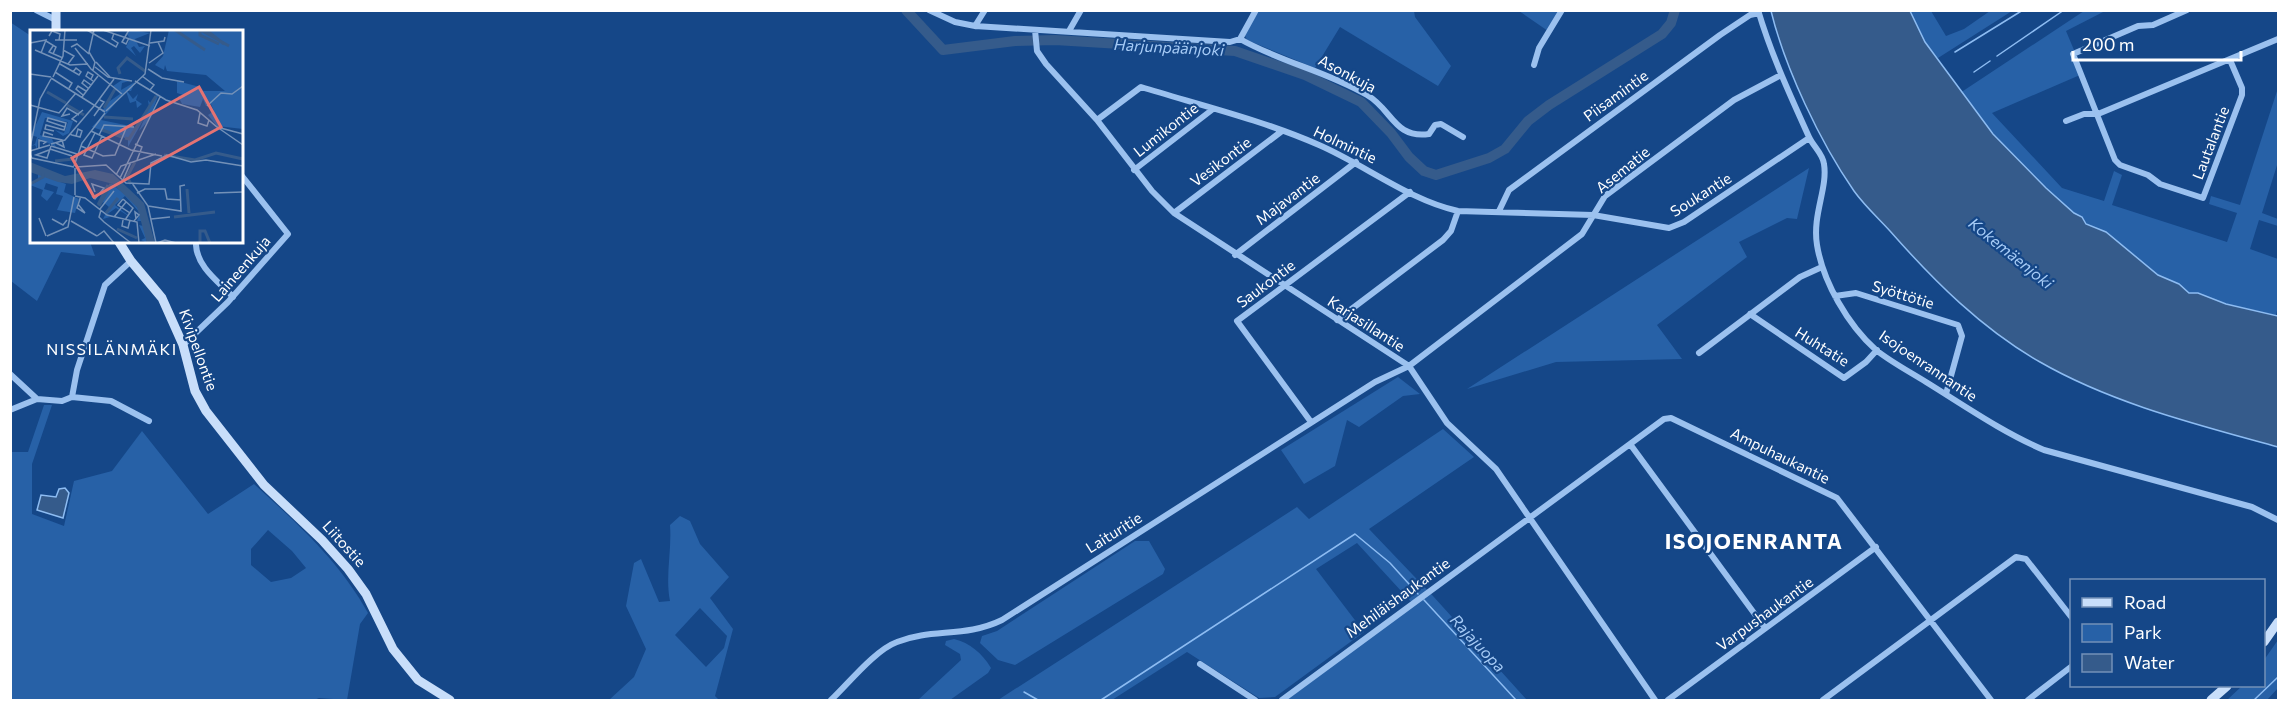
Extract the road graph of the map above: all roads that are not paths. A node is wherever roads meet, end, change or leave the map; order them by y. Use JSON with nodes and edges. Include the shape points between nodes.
{"nodes":[{"id":1,"x":36,"y":10,"type":"edge"},
{"id":2,"x":929,"y":10,"type":"edge"},
{"id":3,"x":985,"y":10,"type":"edge"},
{"id":4,"x":1081,"y":10,"type":"edge"},
{"id":5,"x":1256,"y":10,"type":"edge"},
{"id":6,"x":1562,"y":10,"type":"edge"},
{"id":7,"x":2187,"y":10,"type":"edge"},
{"id":8,"x":1759,"y":12,"type":"edge"},
{"id":9,"x":55,"y":15,"type":"edge"},
{"id":10,"x":975,"y":26,"type":"junction"},
{"id":11,"x":56,"y":30,"type":"edge"},
{"id":12,"x":1069,"y":31,"type":"junction"},
{"id":13,"x":1035,"y":33,"type":"junction"},
{"id":14,"x":1240,"y":39,"type":"junction"},
{"id":15,"x":2278,"y":39,"type":"edge"},
{"id":16,"x":2230,"y":60,"type":"junction"},
{"id":17,"x":1534,"y":65,"type":"dead end"},
{"id":18,"x":1781,"y":75,"type":"junction"},
{"id":19,"x":1213,"y":109,"type":"junction"},
{"id":20,"x":2098,"y":114,"type":"junction"},
{"id":21,"x":1097,"y":120,"type":"junction"},
{"id":22,"x":2066,"y":121,"type":"dead end"},
{"id":23,"x":1282,"y":130,"type":"junction"},
{"id":24,"x":1463,"y":137,"type":"dead end"},
{"id":25,"x":1809,"y":138,"type":"junction"},
{"id":26,"x":1356,"y":162,"type":"junction"},
{"id":27,"x":1134,"y":170,"type":"junction"},
{"id":28,"x":243,"y":177,"type":"edge"},
{"id":29,"x":1410,"y":192,"type":"junction"},
{"id":30,"x":1458,"y":211,"type":"junction"},
{"id":31,"x":1499,"y":211,"type":"junction"},
{"id":32,"x":1174,"y":213,"type":"junction"},
{"id":33,"x":1593,"y":214,"type":"junction"},
{"id":34,"x":120,"y":243,"type":"edge"},
{"id":35,"x":196,"y":245,"type":"dead end"},
{"id":36,"x":1235,"y":255,"type":"junction"},
{"id":37,"x":131,"y":261,"type":"junction"},
{"id":38,"x":1822,"y":267,"type":"junction"},
{"id":39,"x":1284,"y":286,"type":"junction"},
{"id":40,"x":1835,"y":296,"type":"junction"},
{"id":41,"x":233,"y":297,"type":"junction"},
{"id":42,"x":1750,"y":314,"type":"junction"},
{"id":43,"x":1337,"y":320,"type":"junction"},
{"id":44,"x":183,"y":345,"type":"junction"},
{"id":45,"x":1877,"y":350,"type":"junction"},
{"id":46,"x":1699,"y":352,"type":"dead end"},
{"id":47,"x":1409,"y":366,"type":"junction"},
{"id":48,"x":10,"y":374,"type":"edge"},
{"id":49,"x":1946,"y":394,"type":"junction"},
{"id":50,"x":72,"y":398,"type":"junction"},
{"id":51,"x":37,"y":399,"type":"junction"},
{"id":52,"x":10,"y":410,"type":"edge"},
{"id":53,"x":206,"y":411,"type":"joint"},
{"id":54,"x":149,"y":421,"type":"dead end"},
{"id":55,"x":1311,"y":422,"type":"junction"},
{"id":56,"x":1630,"y":444,"type":"junction"},
{"id":57,"x":1529,"y":517,"type":"junction"},
{"id":58,"x":2278,"y":520,"type":"edge"},
{"id":59,"x":1876,"y":547,"type":"junction"},
{"id":60,"x":2070,"y":615,"type":"edge"},
{"id":61,"x":1930,"y":619,"type":"junction"},
{"id":62,"x":2278,"y":622,"type":"edge"},
{"id":63,"x":1765,"y":628,"type":"junction"},
{"id":64,"x":2265,"y":641,"type":"edge"},
{"id":65,"x":1200,"y":664,"type":"dead end"},
{"id":66,"x":2070,"y":668,"type":"edge"},
{"id":67,"x":2226,"y":687,"type":"edge"},
{"id":68,"x":450,"y":700,"type":"edge"},
{"id":69,"x":831,"y":700,"type":"edge"},
{"id":70,"x":1255,"y":700,"type":"edge"},
{"id":71,"x":1282,"y":700,"type":"edge"},
{"id":72,"x":1655,"y":700,"type":"edge"},
{"id":73,"x":1668,"y":700,"type":"edge"},
{"id":74,"x":1823,"y":700,"type":"edge"},
{"id":75,"x":1991,"y":700,"type":"edge"},
{"id":76,"x":2028,"y":700,"type":"edge"},
{"id":77,"x":2211,"y":700,"type":"edge"}],
"edges":[{"from":1,"to":9,"type":"street"},
{"from":2,"to":10,"type":"street"},
{"from":3,"to":10,"type":"street"},
{"from":4,"to":12,"type":"street"},
{"from":5,"to":14,"type":"street"},
{"from":6,"to":17,"type":"street","via":[[1539,48]]},
{"from":7,"to":20,"type":"street","via":[[2073,54]]},
{"from":8,"to":18,"type":"street","name":"Isojoenrannantie"},
{"from":8,"to":31,"type":"street","name":"Piisamintie","via":[[1720,35],[1509,190]]},
{"from":9,"to":11,"type":"street"},
{"from":10,"to":13,"type":"street"},
{"from":12,"to":13,"type":"street"},
{"from":12,"to":14,"type":"street","via":[[1230,42]]},
{"from":13,"to":21,"type":"street","name":"Karjasillantie","via":[[1036,46],[1046,64]]},
{"from":14,"to":24,"type":"street","name":"Asonkuja","via":[[1320,71],[1369,96],[1402,130],[1414,136],[1429,134],[1435,125],[1441,124]]},
{"from":15,"to":16,"type":"street"},
{"from":16,"to":20,"type":"street"},
{"from":16,"to":20,"type":"street","name":"Lautalantie","via":[[2242,95],[2204,198],[2160,184],[2120,165]]},
{"from":18,"to":25,"type":"street","name":"Isojoenrannantie"},
{"from":18,"to":33,"type":"street","name":"Asematie","via":[[1734,100],[1605,196]]},
{"from":19,"to":21,"type":"street","name":"Holmintie","via":[[1141,87]]},
{"from":19,"to":23,"type":"street","name":"Holmintie"},
{"from":19,"to":27,"type":"street","name":"Lumikontie"},
{"from":20,"to":22,"type":"street"},
{"from":21,"to":27,"type":"street","name":"Karjasillantie"},
{"from":23,"to":26,"type":"street","name":"Holmintie"},
{"from":23,"to":32,"type":"street","name":"Vesikontie"},
{"from":25,"to":33,"type":"street","name":"Soukantie","via":[[1684,222],[1669,228]]},
{"from":25,"to":38,"type":"street","name":"Isojoenrannantie","via":[[1825,165],[1816,214]]},
{"from":26,"to":29,"type":"street","name":"Holmintie"},
{"from":26,"to":36,"type":"street","name":"Majavantie"},
{"from":27,"to":32,"type":"street","name":"Karjasillantie"},
{"from":28,"to":41,"type":"street","name":"Laineenkuja","via":[[288,234]]},
{"from":29,"to":30,"type":"street","name":"Holmintie","via":[[1436,206]]},
{"from":29,"to":39,"type":"street","name":"Saukontie"},
{"from":30,"to":31,"type":"street","name":"Holmintie"},
{"from":30,"to":43,"type":"street","via":[[1443,240]]},
{"from":31,"to":33,"type":"street","name":"Holmintie"},
{"from":32,"to":36,"type":"street","name":"Karjasillantie"},
{"from":33,"to":47,"type":"street","name":"Asematie","via":[[1582,234]]},
{"from":34,"to":37,"type":"street","name":"Kivipellontie"},
{"from":35,"to":41,"type":"street","via":[[205,269]]},
{"from":36,"to":39,"type":"street","name":"Karjasillantie"},
{"from":37,"to":44,"type":"street","name":"Kivipellontie","via":[[162,298]]},
{"from":37,"to":50,"type":"street","via":[[105,285],[77,370]]},
{"from":38,"to":40,"type":"street","name":"Isojoenrannantie"},
{"from":38,"to":42,"type":"street","via":[[1800,277]]},
{"from":39,"to":43,"type":"street","name":"Karjasillantie"},
{"from":39,"to":55,"type":"street","name":"Saukontie","via":[[1237,321]]},
{"from":40,"to":45,"type":"street","name":"Isojoenrannantie"},
{"from":40,"to":49,"type":"street","name":"Syöttötie","via":[[1857,293],[1953,322],[1961,329]]},
{"from":41,"to":44,"type":"street","name":"Laineenkuja"},
{"from":42,"to":45,"type":"street","name":"Huhtatie","via":[[1844,378]]},
{"from":42,"to":46,"type":"street"},
{"from":43,"to":47,"type":"street","name":"Karjasillantie"},
{"from":44,"to":53,"type":"street","name":"Kivipellontie","via":[[195,391]]},
{"from":45,"to":49,"type":"street","name":"Isojoenrannantie"},
{"from":47,"to":55,"type":"street","name":"Laituritie"},
{"from":47,"to":57,"type":"street","name":"Karjasillantie","via":[[1438,412],[1496,469]]},
{"from":48,"to":51,"type":"street"},
{"from":49,"to":58,"type":"street","name":"Isojoenrannantie","via":[[2014,437],[2044,450],[2252,507]]},
{"from":50,"to":51,"type":"street"},
{"from":50,"to":54,"type":"street","via":[[113,402]]},
{"from":51,"to":52,"type":"street"},
{"from":53,"to":68,"type":"street","name":"Liitostie","via":[[264,484],[348,569],[366,594],[393,649],[418,680]]},
{"from":55,"to":69,"type":"street","name":"Laituritie","via":[[1002,620],[965,633],[895,642]]},
{"from":56,"to":57,"type":"street","name":"Ampuhaukantie"},
{"from":56,"to":59,"type":"street","name":"Ampuhaukantie","via":[[1664,419],[1680,420],[1837,498]]},
{"from":56,"to":63,"type":"street"},
{"from":57,"to":71,"type":"street","name":"Mehiläishaukantie"},
{"from":57,"to":72,"type":"street","name":"Karjasillantie"},
{"from":59,"to":61,"type":"street","name":"Ampuhaukantie"},
{"from":59,"to":63,"type":"street","name":"Varpushaukantie"},
{"from":60,"to":61,"type":"street","via":[[2026,559],[2016,557]]},
{"from":61,"to":74,"type":"street"},
{"from":61,"to":75,"type":"street","name":"Ampuhaukantie"},
{"from":62,"to":64,"type":"street"},
{"from":63,"to":73,"type":"street","name":"Varpushaukantie"},
{"from":65,"to":70,"type":"street"},
{"from":66,"to":76,"type":"street"},
{"from":67,"to":77,"type":"street"}]}
